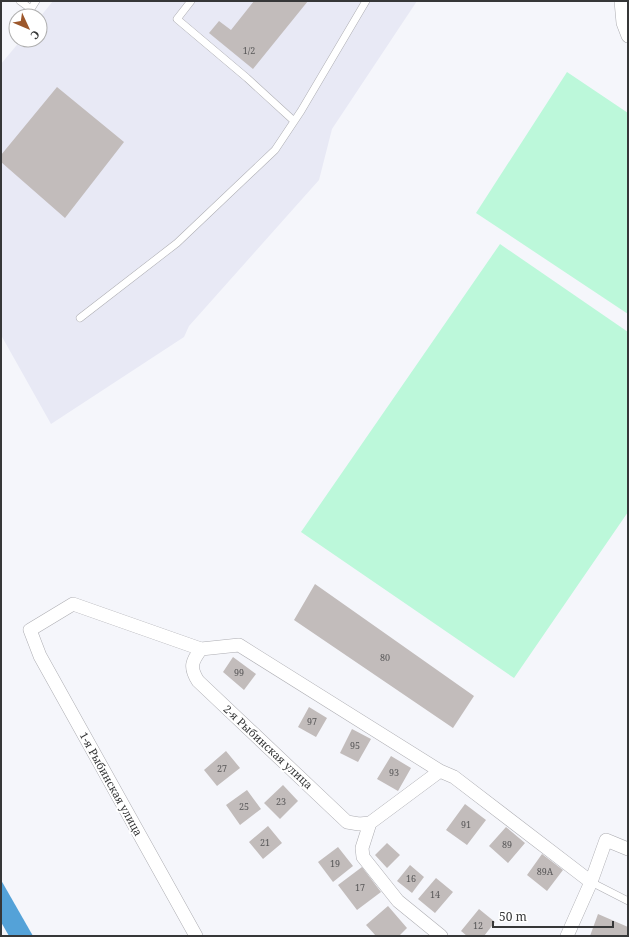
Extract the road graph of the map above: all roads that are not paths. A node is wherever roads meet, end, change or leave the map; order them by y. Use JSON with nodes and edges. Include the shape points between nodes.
{"nodes":[{"id":1,"x":20,"y":1,"type":"edge"},
{"id":2,"x":36,"y":1,"type":"edge"},
{"id":3,"x":190,"y":1,"type":"edge"},
{"id":4,"x":366,"y":1,"type":"edge"},
{"id":5,"x":621,"y":1,"type":"edge"},
{"id":6,"x":628,"y":36,"type":"edge"},
{"id":7,"x":294,"y":121,"type":"junction"},
{"id":8,"x":80,"y":318,"type":"dead end"},
{"id":9,"x":201,"y":649,"type":"junction"},
{"id":10,"x":440,"y":771,"type":"junction"},
{"id":11,"x":370,"y":823,"type":"junction"},
{"id":12,"x":628,"y":848,"type":"edge"},
{"id":13,"x":591,"y":882,"type":"junction"},
{"id":14,"x":628,"y":901,"type":"edge"},
{"id":15,"x":196,"y":936,"type":"edge"},
{"id":16,"x":441,"y":936,"type":"edge"},
{"id":17,"x":567,"y":936,"type":"edge"}],
"edges":[{"from":1,"to":2,"type":"lane","via":[[31,8]]},
{"from":3,"to":7,"type":"lane","via":[[177,19]]},
{"from":4,"to":7,"type":"lane"},
{"from":5,"to":6,"type":"street","via":[[623,23]]},
{"from":7,"to":8,"type":"lane","via":[[274,150],[177,243]]},
{"from":9,"to":10,"type":"street","via":[[239,645]]},
{"from":9,"to":11,"type":"street","name":"2-я Рыбинская улица","via":[[193,660],[192,672],[198,681],[347,822]]},
{"from":9,"to":15,"type":"street","name":"1-я Рыбинская улица","via":[[73,604],[30,630],[40,656]]},
{"from":10,"to":11,"type":"street"},
{"from":10,"to":13,"type":"street","via":[[454,777]]},
{"from":11,"to":16,"type":"street","via":[[362,848],[364,857],[398,901]]},
{"from":12,"to":13,"type":"street","via":[[606,840]]},
{"from":13,"to":14,"type":"lane"},
{"from":13,"to":17,"type":"street"}]}
